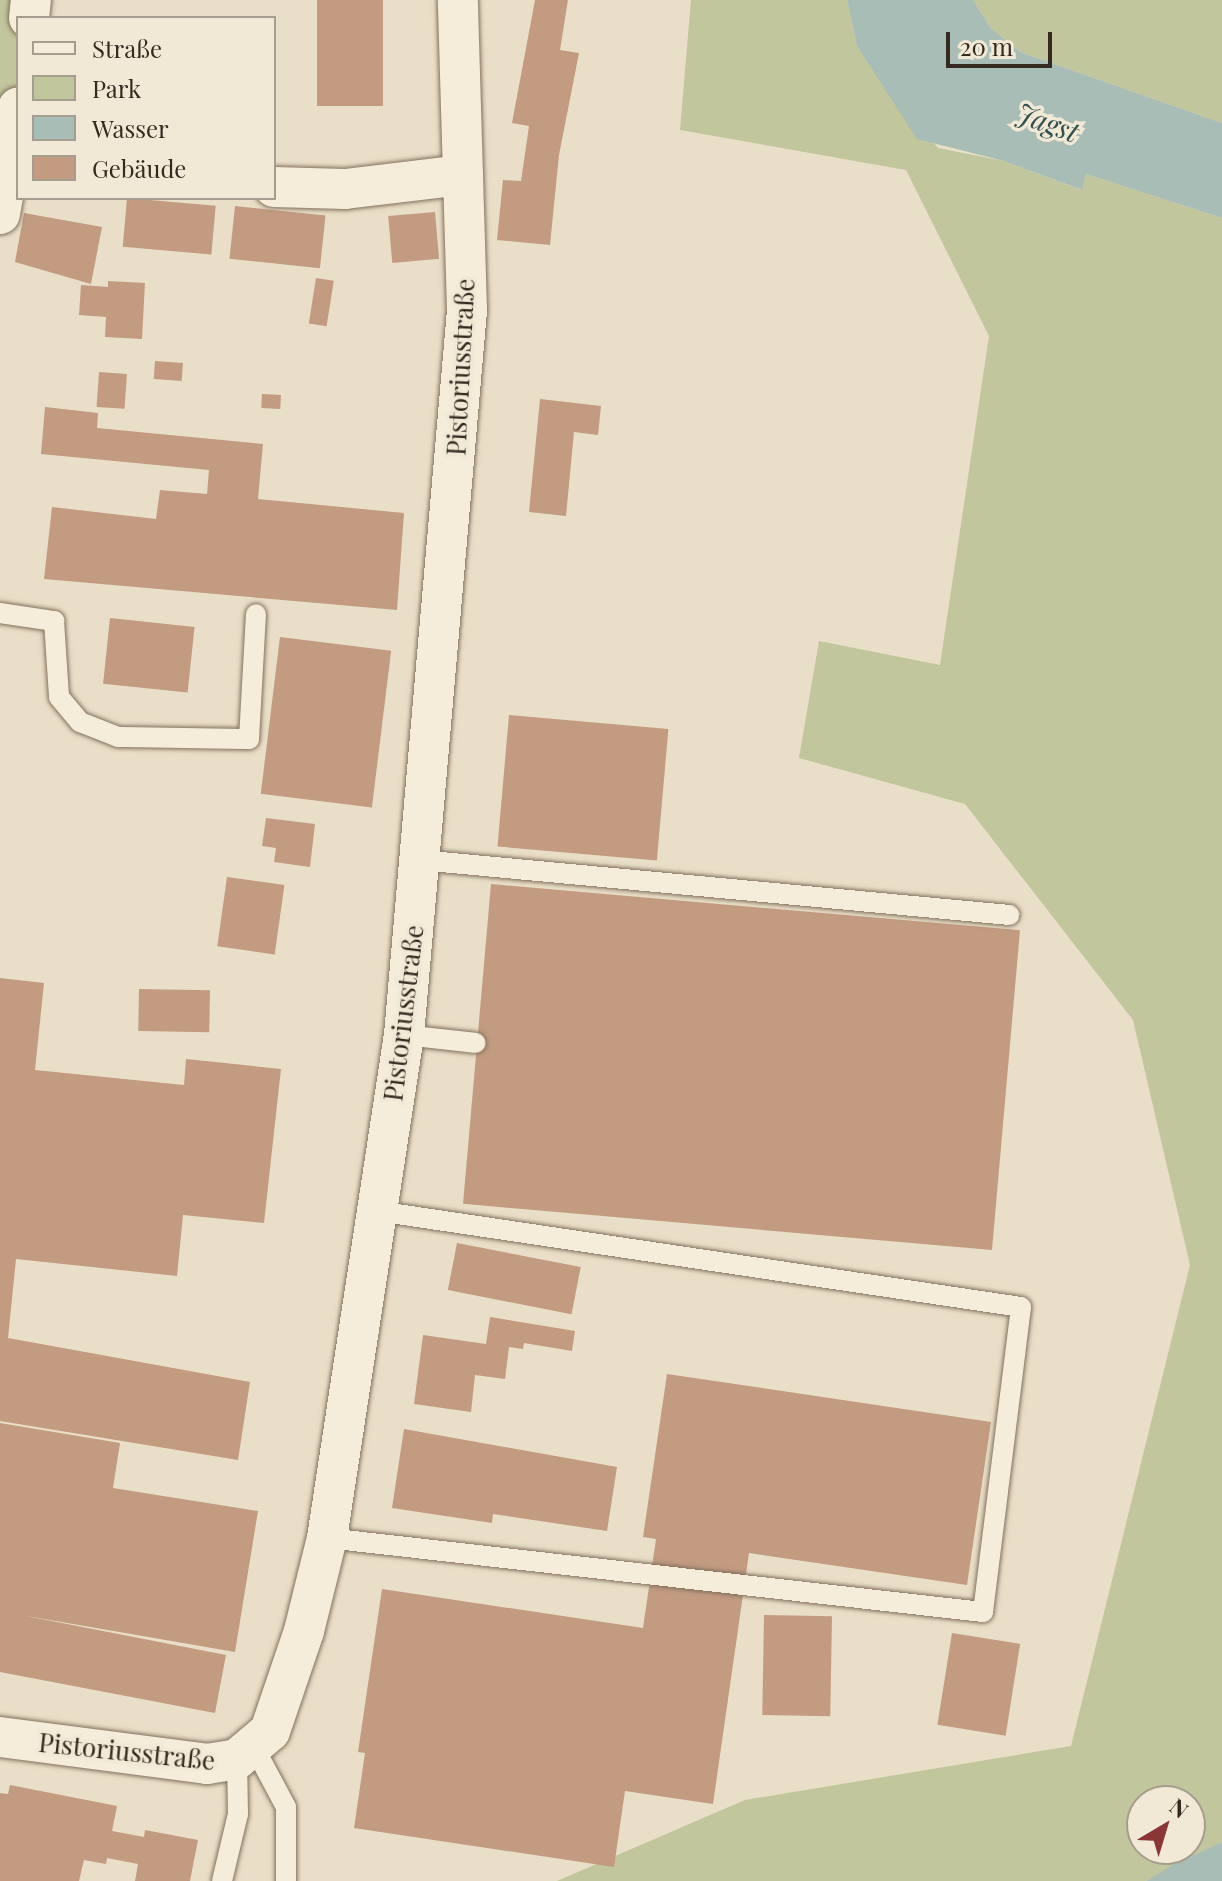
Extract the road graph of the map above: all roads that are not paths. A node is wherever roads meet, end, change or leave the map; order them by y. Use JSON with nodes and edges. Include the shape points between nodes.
{"nodes":[{"id":1,"x":458,"y":0,"type":"edge"},
{"id":2,"x":16,"y":137,"type":"edge"},
{"id":3,"x":14,"y":166,"type":"edge"},
{"id":4,"x":463,"y":175,"type":"junction"},
{"id":5,"x":276,"y":187,"type":"edge"},
{"id":6,"x":0,"y":214,"type":"edge"},
{"id":7,"x":0,"y":613,"type":"edge"},
{"id":8,"x":256,"y":614,"type":"dead end"},
{"id":9,"x":420,"y":860,"type":"junction"},
{"id":10,"x":1009,"y":915,"type":"dead end"},
{"id":11,"x":404,"y":1035,"type":"junction"},
{"id":12,"x":476,"y":1043,"type":"dead end"},
{"id":13,"x":377,"y":1211,"type":"junction"},
{"id":14,"x":327,"y":1538,"type":"junction"},
{"id":15,"x":0,"y":1737,"type":"edge"},
{"id":16,"x":246,"y":1754,"type":"junction"},
{"id":17,"x":222,"y":1881,"type":"edge"},
{"id":18,"x":286,"y":1881,"type":"edge"}],
"edges":[{"from":1,"to":4,"type":"street","name":"Pistoriusstraße"},
{"from":2,"to":3,"type":"street"},
{"from":3,"to":6,"type":"street"},
{"from":4,"to":5,"type":"street","via":[[345,189]]},
{"from":4,"to":9,"type":"street","name":"Pistoriusstraße","via":[[467,310]]},
{"from":7,"to":8,"type":"lane","via":[[54,621],[59,697],[80,722],[118,737],[249,739]]},
{"from":9,"to":10,"type":"lane"},
{"from":9,"to":11,"type":"street","name":"Pistoriusstraße"},
{"from":11,"to":12,"type":"lane"},
{"from":11,"to":13,"type":"street","name":"Pistoriusstraße"},
{"from":13,"to":14,"type":"street","name":"Pistoriusstraße"},
{"from":13,"to":14,"type":"lane","via":[[1021,1307],[983,1612]]},
{"from":14,"to":16,"type":"street","name":"Pistoriusstraße","via":[[281,1710]]},
{"from":15,"to":16,"type":"street","name":"Pistoriusstraße","via":[[207,1764]]},
{"from":16,"to":17,"type":"lane"},
{"from":16,"to":18,"type":"lane","via":[[286,1807]]}]}
